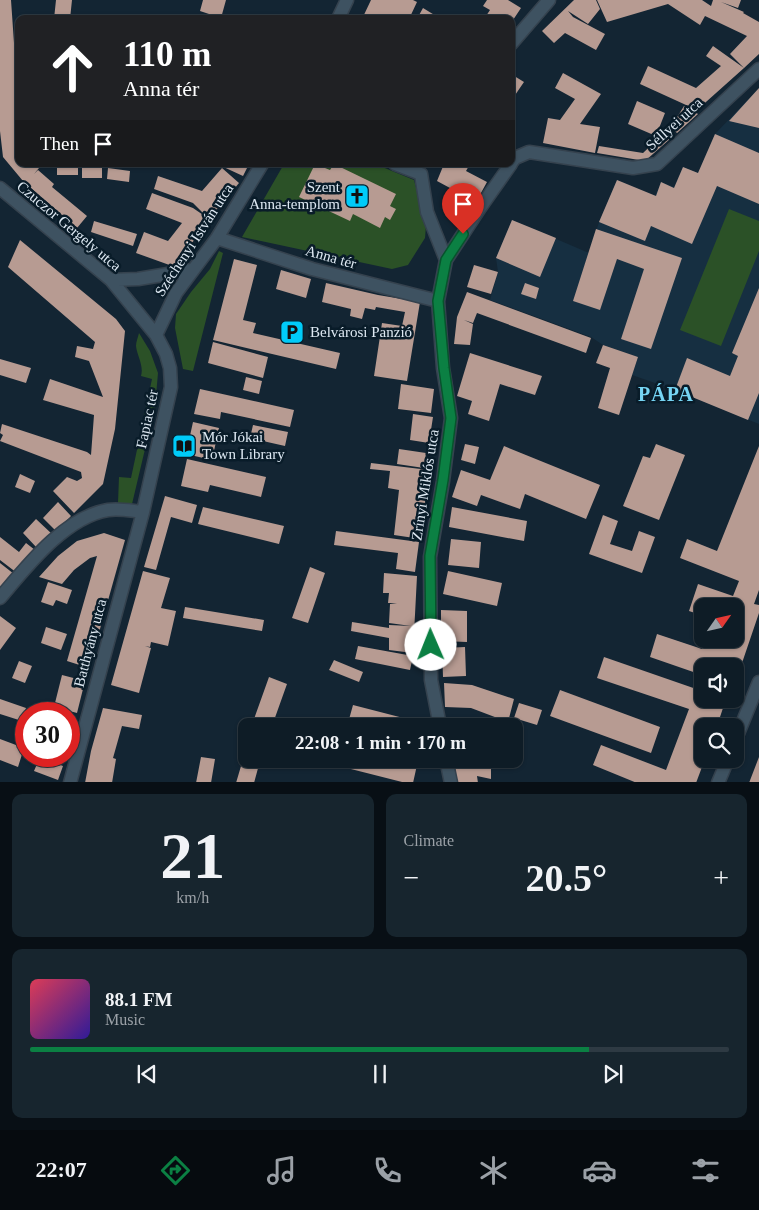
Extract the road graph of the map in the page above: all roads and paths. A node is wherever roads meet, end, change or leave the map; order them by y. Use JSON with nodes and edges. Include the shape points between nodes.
{"nodes":[{"id":1,"x":347,"y":0,"type":"edge"},
{"id":2,"x":548,"y":0,"type":"edge"},
{"id":3,"x":340,"y":15,"type":"edge"},
{"id":4,"x":515,"y":39,"type":"edge"},
{"id":5,"x":759,"y":69,"type":"edge"},
{"id":6,"x":515,"y":158,"type":"edge"},
{"id":7,"x":260,"y":167,"type":"edge"},
{"id":8,"x":508,"y":167,"type":"edge"},
{"id":9,"x":425,"y":169,"type":"edge"},
{"id":10,"x":0,"y":188,"type":"edge"},
{"id":11,"x":217,"y":238,"type":"junction"},
{"id":12,"x":446,"y":260,"type":"junction"},
{"id":13,"x":192,"y":270,"type":"junction"},
{"id":14,"x":111,"y":280,"type":"junction"},
{"id":15,"x":438,"y":301,"type":"junction"},
{"id":16,"x":156,"y":335,"type":"junction"},
{"id":17,"x":143,"y":512,"type":"junction"},
{"id":18,"x":0,"y":598,"type":"edge"},
{"id":19,"x":759,"y":682,"type":"edge"},
{"id":20,"x":438,"y":718,"type":"edge"},
{"id":21,"x":744,"y":719,"type":"edge"},
{"id":22,"x":448,"y":768,"type":"edge"},
{"id":23,"x":724,"y":768,"type":"edge"},
{"id":24,"x":70,"y":782,"type":"edge"},
{"id":25,"x":451,"y":782,"type":"edge"},
{"id":26,"x":718,"y":782,"type":"edge"}],
"edges":[{"from":1,"to":3,"type":"street"},
{"from":2,"to":4,"type":"street"},
{"from":5,"to":6,"type":"street","name":"Séllyei utca","via":[[657,164],[633,168],[529,152]]},
{"from":7,"to":11,"type":"street","name":"Széchenyi István utca"},
{"from":8,"to":12,"type":"street","name":"Séllyei utca"},
{"from":9,"to":12,"type":"street","via":[[427,212]]},
{"from":10,"to":14,"type":"street","name":"Czuczor Gergely utca"},
{"from":11,"to":13,"type":"street","name":"Széchenyi István utca"},
{"from":11,"to":15,"type":"street","name":"Anna tér","via":[[312,269]]},
{"from":12,"to":15,"type":"street"},
{"from":13,"to":14,"type":"street"},
{"from":13,"to":16,"type":"street","name":"Széchenyi István utca","via":[[176,293]]},
{"from":14,"to":16,"type":"street","name":"Czuczor Gergely utca"},
{"from":15,"to":20,"type":"street","name":"Zrínyi Miklós utca","via":[[451,418],[430,556],[431,680]]},
{"from":16,"to":17,"type":"street","name":"Fapiac tér","via":[[166,354],[171,387]]},
{"from":17,"to":18,"type":"street","via":[[110,510],[76,523],[35,557]]},
{"from":17,"to":24,"type":"street","name":"Batthyány utca"},
{"from":19,"to":21,"type":"street"},
{"from":22,"to":25,"type":"street"},
{"from":23,"to":26,"type":"street"}]}
